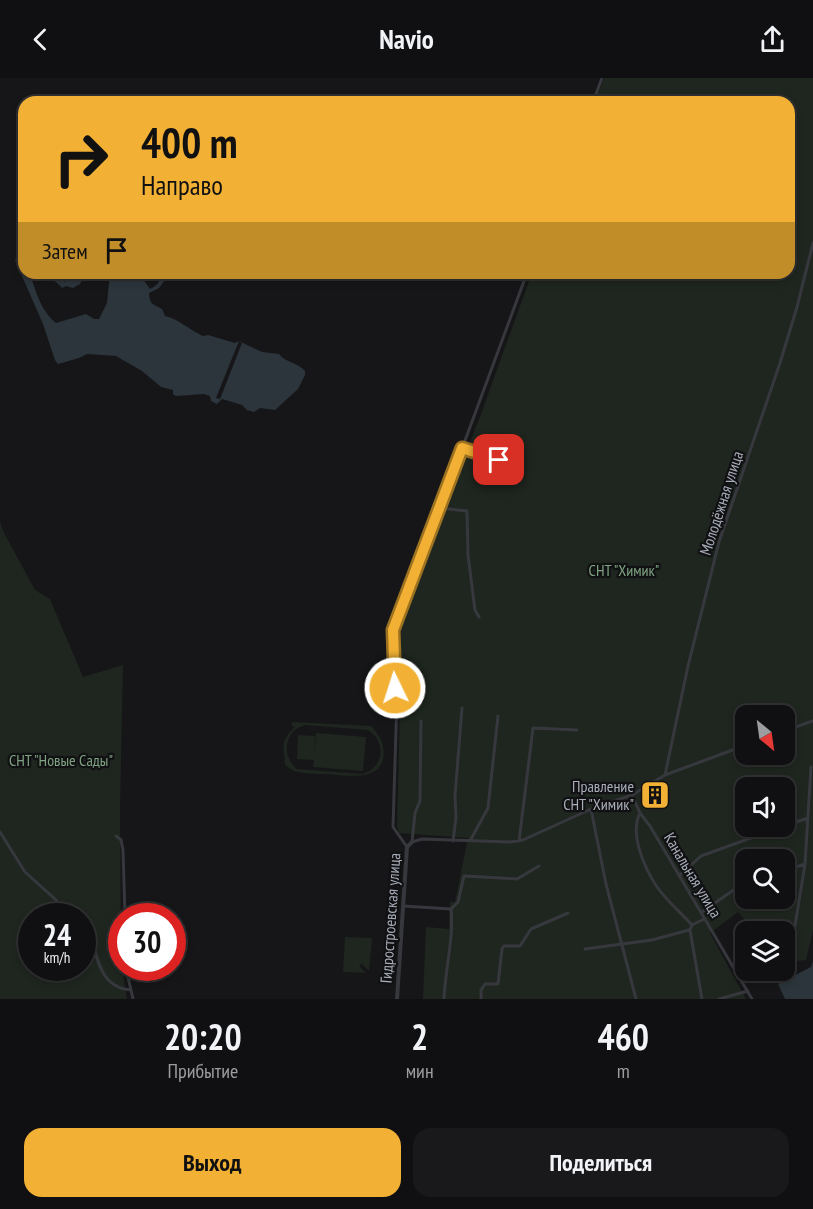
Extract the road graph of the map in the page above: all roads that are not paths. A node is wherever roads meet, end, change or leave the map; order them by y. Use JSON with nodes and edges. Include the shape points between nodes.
{"nodes":[{"id":1,"x":602,"y":78,"type":"edge"},
{"id":2,"x":595,"y":96,"type":"edge"},
{"id":3,"x":813,"y":243,"type":"edge"},
{"id":4,"x":525,"y":279,"type":"edge"},
{"id":5,"x":462,"y":448,"type":"junction"},
{"id":6,"x":499,"y":460,"type":"dead end"},
{"id":7,"x":439,"y":508,"type":"junction"},
{"id":8,"x":478,"y":617,"type":"dead end"},
{"id":9,"x":462,"y":708,"type":"dead end"},
{"id":10,"x":498,"y":716,"type":"dead end"},
{"id":11,"x":421,"y":721,"type":"dead end"},
{"id":12,"x":813,"y":721,"type":"edge"},
{"id":13,"x":795,"y":727,"type":"edge"},
{"id":14,"x":577,"y":730,"type":"dead end"},
{"id":15,"x":735,"y":749,"type":"edge"},
{"id":16,"x":811,"y":767,"type":"dead end"},
{"id":17,"x":665,"y":775,"type":"junction"},
{"id":18,"x":632,"y":795,"type":"junction"},
{"id":19,"x":591,"y":809,"type":"junction"},
{"id":20,"x":640,"y":813,"type":"junction"},
{"id":21,"x":808,"y":818,"type":"junction"},
{"id":22,"x":795,"y":822,"type":"edge"},
{"id":23,"x":0,"y":832,"type":"edge"},
{"id":24,"x":116,"y":836,"type":"dead end"},
{"id":25,"x":754,"y":837,"type":"edge"},
{"id":26,"x":453,"y":841,"type":"junction"},
{"id":27,"x":470,"y":841,"type":"junction"},
{"id":28,"x":519,"y":841,"type":"junction"},
{"id":29,"x":412,"y":842,"type":"junction"},
{"id":30,"x":406,"y":847,"type":"junction"},
{"id":31,"x":805,"y":864,"type":"junction"},
{"id":32,"x":539,"y":866,"type":"dead end"},
{"id":33,"x":795,"y":867,"type":"edge"},
{"id":34,"x":679,"y":876,"type":"junction"},
{"id":35,"x":735,"y":888,"type":"edge"},
{"id":36,"x":58,"y":903,"type":"edge"},
{"id":37,"x":125,"y":903,"type":"edge"},
{"id":38,"x":403,"y":906,"type":"junction"},
{"id":39,"x":451,"y":909,"type":"junction"},
{"id":40,"x":568,"y":913,"type":"dead end"},
{"id":41,"x":701,"y":913,"type":"junction"},
{"id":42,"x":705,"y":919,"type":"junction"},
{"id":43,"x":692,"y":925,"type":"junction"},
{"id":44,"x":795,"y":926,"type":"edge"},
{"id":45,"x":690,"y":930,"type":"junction"},
{"id":46,"x":622,"y":942,"type":"junction"},
{"id":47,"x":585,"y":949,"type":"dead end"},
{"id":48,"x":96,"y":952,"type":"edge"},
{"id":49,"x":129,"y":981,"type":"edge"},
{"id":50,"x":131,"y":990,"type":"junction"},
{"id":51,"x":748,"y":992,"type":"junction"},
{"id":52,"x":133,"y":999,"type":"edge"},
{"id":53,"x":397,"y":999,"type":"edge"},
{"id":54,"x":444,"y":999,"type":"edge"},
{"id":55,"x":481,"y":999,"type":"edge"},
{"id":56,"x":636,"y":999,"type":"edge"},
{"id":57,"x":702,"y":999,"type":"edge"},
{"id":58,"x":719,"y":999,"type":"edge"},
{"id":59,"x":752,"y":999,"type":"edge"}],
"edges":[{"from":1,"to":2,"type":"street"},
{"from":3,"to":17,"type":"street","name":"Молодёжная улица","via":[[780,363],[719,542]]},
{"from":4,"to":5,"type":"street"},
{"from":5,"to":6,"type":"street"},
{"from":5,"to":7,"type":"street"},
{"from":7,"to":8,"type":"street","via":[[467,511],[468,555]]},
{"from":7,"to":30,"type":"street","via":[[393,630],[397,697],[393,826]]},
{"from":9,"to":26,"type":"street"},
{"from":10,"to":27,"type":"street","via":[[488,808]]},
{"from":11,"to":29,"type":"street","via":[[420,801]]},
{"from":12,"to":13,"type":"street"},
{"from":14,"to":28,"type":"street","via":[[533,728]]},
{"from":15,"to":17,"type":"street"},
{"from":16,"to":21,"type":"street"},
{"from":17,"to":18,"type":"street"},
{"from":18,"to":19,"type":"street"},
{"from":18,"to":20,"type":"street","name":"Канальная улица"},
{"from":19,"to":28,"type":"street"},
{"from":19,"to":46,"type":"street"},
{"from":20,"to":34,"type":"street","name":"Канальная улица"},
{"from":20,"to":43,"type":"street","via":[[638,848],[657,888]]},
{"from":21,"to":22,"type":"street"},
{"from":21,"to":31,"type":"street"},
{"from":23,"to":36,"type":"street","via":[[25,872]]},
{"from":24,"to":37,"type":"street","via":[[123,850]]},
{"from":25,"to":34,"type":"street","via":[[701,856]]},
{"from":26,"to":27,"type":"street"},
{"from":26,"to":29,"type":"street"},
{"from":27,"to":28,"type":"street"},
{"from":29,"to":30,"type":"street","name":"Гидростроевская улица"},
{"from":30,"to":38,"type":"street","name":"Гидростроевская улица"},
{"from":31,"to":33,"type":"street"},
{"from":31,"to":44,"type":"street"},
{"from":32,"to":39,"type":"street","via":[[517,879],[464,876],[458,902]]},
{"from":34,"to":41,"type":"street","name":"Канальная улица"},
{"from":35,"to":41,"type":"street"},
{"from":38,"to":39,"type":"street"},
{"from":38,"to":53,"type":"street","name":"Гидростроевская улица"},
{"from":39,"to":54,"type":"street","via":[[453,927]]},
{"from":40,"to":55,"type":"street","via":[[531,929],[520,946],[504,946],[498,984],[485,984]]},
{"from":41,"to":42,"type":"street","name":"Канальная улица"},
{"from":42,"to":43,"type":"street"},
{"from":42,"to":51,"type":"street","name":"Канальная улица"},
{"from":43,"to":45,"type":"street"},
{"from":45,"to":46,"type":"street","via":[[652,940]]},
{"from":45,"to":57,"type":"street"},
{"from":46,"to":47,"type":"street"},
{"from":46,"to":56,"type":"street"},
{"from":48,"to":50,"type":"street","via":[[106,980]]},
{"from":49,"to":50,"type":"street"},
{"from":50,"to":52,"type":"street"},
{"from":51,"to":58,"type":"street"},
{"from":51,"to":59,"type":"street","name":"Канальная улица"}]}
